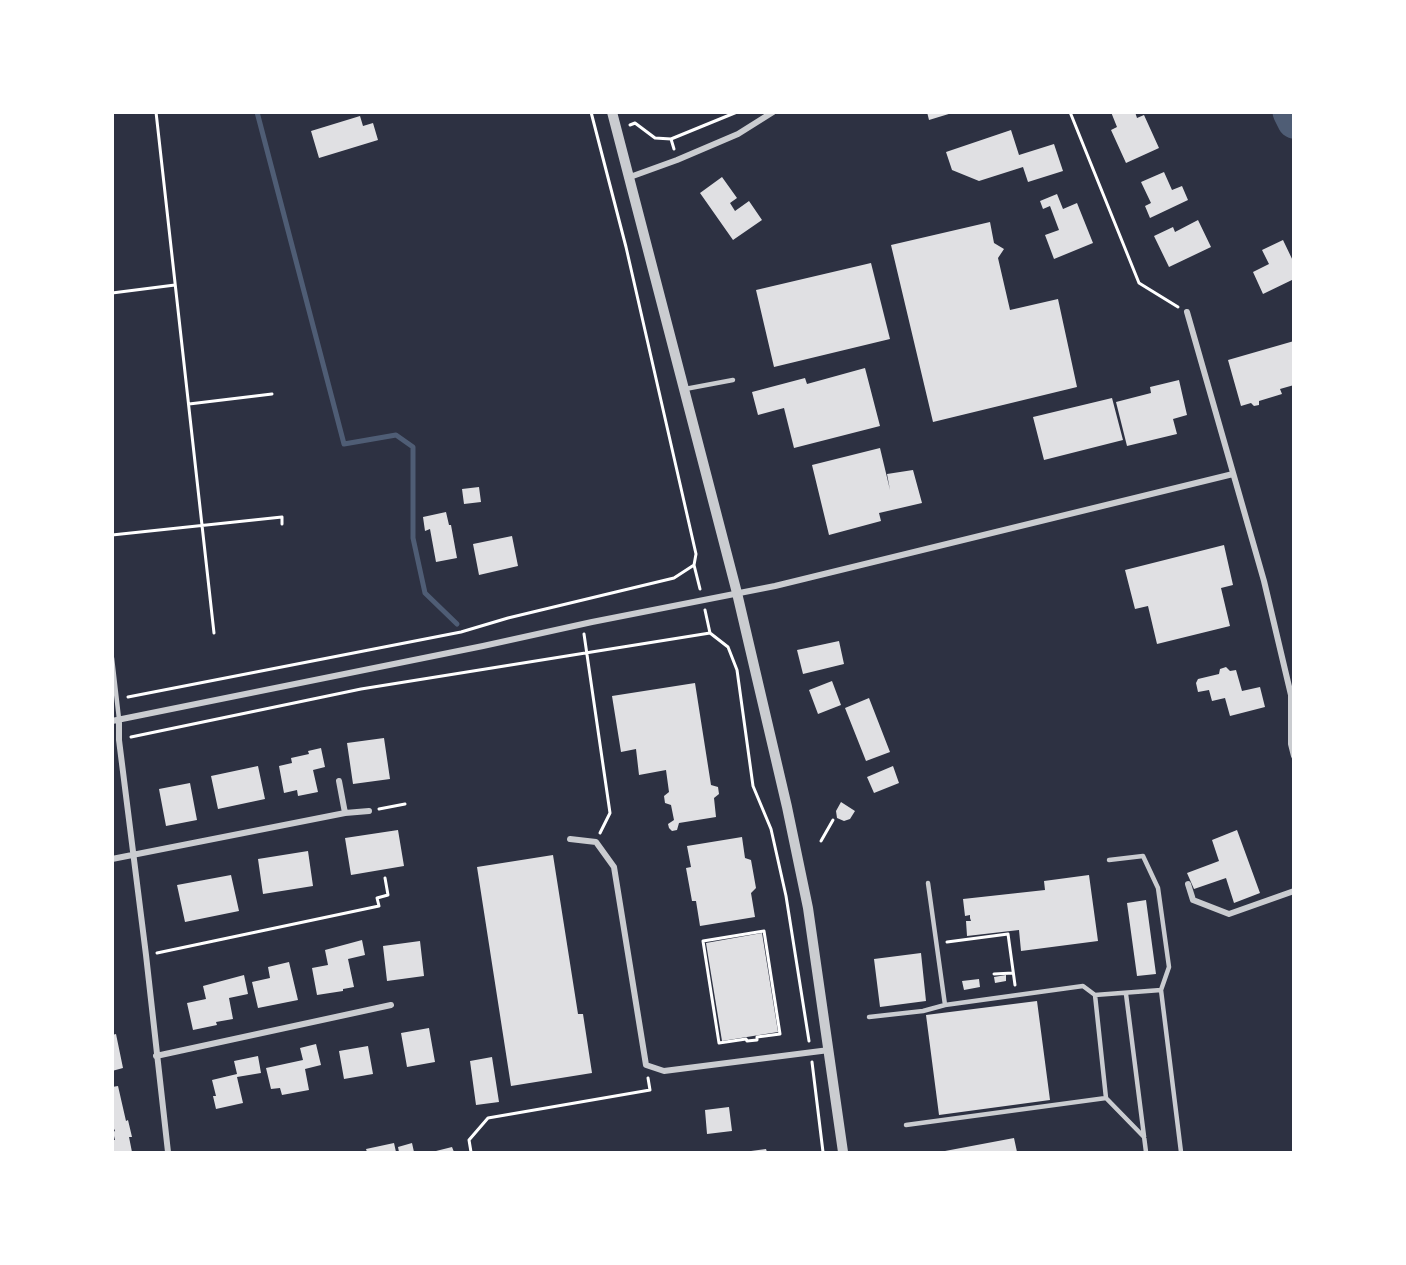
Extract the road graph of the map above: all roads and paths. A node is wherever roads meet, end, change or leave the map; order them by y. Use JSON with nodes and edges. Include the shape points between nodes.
{"nodes":[{"id":1,"x":156,"y":112,"type":"edge"},
{"id":2,"x":591,"y":112,"type":"edge"},
{"id":3,"x":612,"y":112,"type":"edge"},
{"id":4,"x":737,"y":112,"type":"edge"},
{"id":5,"x":773,"y":112,"type":"edge"},
{"id":6,"x":1070,"y":112,"type":"edge"},
{"id":7,"x":617,"y":129,"type":"junction"},
{"id":8,"x":597,"y":134,"type":"junction"},
{"id":9,"x":671,"y":139,"type":"junction"},
{"id":10,"x":676,"y":160,"type":"junction"},
{"id":11,"x":630,"y":177,"type":"junction"},
{"id":12,"x":175,"y":285,"type":"junction"},
{"id":13,"x":112,"y":293,"type":"edge"},
{"id":14,"x":1187,"y":312,"type":"joint"},
{"id":15,"x":733,"y":380,"type":"dead end"},
{"id":16,"x":685,"y":389,"type":"junction"},
{"id":17,"x":272,"y":394,"type":"dead end"},
{"id":18,"x":189,"y":404,"type":"junction"},
{"id":19,"x":1233,"y":474,"type":"junction"},
{"id":20,"x":282,"y":525,"type":"dead end"},
{"id":21,"x":202,"y":526,"type":"junction"},
{"id":22,"x":112,"y":535,"type":"edge"},
{"id":23,"x":737,"y":593,"type":"junction"},
{"id":24,"x":582,"y":624,"type":"junction"},
{"id":25,"x":214,"y":633,"type":"dead end"},
{"id":26,"x":586,"y":652,"type":"junction"},
{"id":27,"x":112,"y":658,"type":"edge"},
{"id":28,"x":117,"y":699,"type":"junction"},
{"id":29,"x":116,"y":720,"type":"edge"},
{"id":30,"x":119,"y":740,"type":"junction"},
{"id":31,"x":1293,"y":756,"type":"edge"},
{"id":32,"x":339,"y":781,"type":"dead end"},
{"id":33,"x":405,"y":804,"type":"dead end"},
{"id":34,"x":369,"y":811,"type":"joint"},
{"id":35,"x":345,"y":813,"type":"junction"},
{"id":36,"x":833,"y":820,"type":"dead end"},
{"id":37,"x":570,"y":839,"type":"dead end"},
{"id":38,"x":821,"y":841,"type":"dead end"},
{"id":39,"x":597,"y":842,"type":"junction"},
{"id":40,"x":132,"y":855,"type":"junction"},
{"id":41,"x":112,"y":859,"type":"edge"},
{"id":42,"x":1108,"y":860,"type":"dead end"},
{"id":43,"x":385,"y":878,"type":"dead end"},
{"id":44,"x":928,"y":883,"type":"dead end"},
{"id":45,"x":1188,"y":884,"type":"dead end"},
{"id":46,"x":1293,"y":891,"type":"edge"},
{"id":47,"x":936,"y":944,"type":"junction"},
{"id":48,"x":146,"y":955,"type":"junction"},
{"id":49,"x":1013,"y":973,"type":"junction"},
{"id":50,"x":994,"y":974,"type":"dead end"},
{"id":51,"x":1161,"y":990,"type":"junction"},
{"id":52,"x":1126,"y":994,"type":"junction"},
{"id":53,"x":1016,"y":995,"type":"junction"},
{"id":54,"x":1095,"y":996,"type":"junction"},
{"id":55,"x":391,"y":1005,"type":"dead end"},
{"id":56,"x":945,"y":1005,"type":"junction"},
{"id":57,"x":869,"y":1017,"type":"dead end"},
{"id":58,"x":752,"y":1039,"type":"junction"},
{"id":59,"x":754,"y":1048,"type":"dead end"},
{"id":60,"x":829,"y":1050,"type":"junction"},
{"id":61,"x":811,"y":1053,"type":"junction"},
{"id":62,"x":156,"y":1056,"type":"junction"},
{"id":63,"x":646,"y":1065,"type":"junction"},
{"id":64,"x":1106,"y":1098,"type":"junction"},
{"id":65,"x":906,"y":1125,"type":"dead end"},
{"id":66,"x":1144,"y":1137,"type":"junction"},
{"id":67,"x":168,"y":1152,"type":"edge"},
{"id":68,"x":471,"y":1152,"type":"edge"},
{"id":69,"x":823,"y":1152,"type":"edge"},
{"id":70,"x":843,"y":1152,"type":"edge"},
{"id":71,"x":1146,"y":1152,"type":"edge"},
{"id":72,"x":1181,"y":1152,"type":"edge"}],
"edges":[{"from":1,"to":12,"type":"path"},
{"from":2,"to":8,"type":"path"},
{"from":3,"to":7,"type":"street"},
{"from":4,"to":9,"type":"path"},
{"from":5,"to":10,"type":"street","via":[[738,134]]},
{"from":6,"to":14,"type":"path","via":[[1139,283]]},
{"from":7,"to":8,"type":"path"},
{"from":7,"to":9,"type":"path","via":[[635,123],[655,138]]},
{"from":7,"to":11,"type":"street"},
{"from":8,"to":28,"type":"path","via":[[691,531],[694,565],[674,578],[461,632]]},
{"from":9,"to":10,"type":"path"},
{"from":10,"to":11,"type":"street"},
{"from":11,"to":16,"type":"street"},
{"from":12,"to":13,"type":"path"},
{"from":12,"to":18,"type":"path"},
{"from":14,"to":19,"type":"street"},
{"from":15,"to":16,"type":"lane"},
{"from":16,"to":23,"type":"street"},
{"from":17,"to":18,"type":"path"},
{"from":18,"to":21,"type":"path"},
{"from":19,"to":23,"type":"street"},
{"from":19,"to":31,"type":"street","via":[[1292,695]]},
{"from":20,"to":21,"type":"path","via":[[282,517]]},
{"from":21,"to":22,"type":"path"},
{"from":21,"to":25,"type":"path"},
{"from":23,"to":24,"type":"street"},
{"from":23,"to":60,"type":"street","via":[[808,908]]},
{"from":24,"to":26,"type":"path"},
{"from":24,"to":29,"type":"street"},
{"from":26,"to":30,"type":"path","via":[[361,688]]},
{"from":26,"to":39,"type":"path","via":[[610,813]]},
{"from":26,"to":61,"type":"path","via":[[710,633],[728,647],[737,669],[753,786],[771,829],[786,896]]},
{"from":27,"to":28,"type":"lane"},
{"from":28,"to":29,"type":"lane"},
{"from":29,"to":30,"type":"street"},
{"from":30,"to":40,"type":"street"},
{"from":32,"to":35,"type":"street"},
{"from":33,"to":34,"type":"path"},
{"from":34,"to":35,"type":"street"},
{"from":35,"to":40,"type":"street"},
{"from":36,"to":38,"type":"path"},
{"from":37,"to":39,"type":"street"},
{"from":39,"to":63,"type":"street","via":[[614,867]]},
{"from":40,"to":41,"type":"street"},
{"from":40,"to":48,"type":"street"},
{"from":42,"to":51,"type":"lane","via":[[1143,856],[1158,888],[1169,967]]},
{"from":43,"to":48,"type":"path","via":[[388,895],[377,898],[379,906]]},
{"from":44,"to":47,"type":"lane"},
{"from":45,"to":46,"type":"street","via":[[1193,900],[1229,914]]},
{"from":47,"to":49,"type":"path","via":[[1008,934]]},
{"from":47,"to":56,"type":"lane"},
{"from":48,"to":62,"type":"street"},
{"from":49,"to":50,"type":"path"},
{"from":49,"to":53,"type":"path"},
{"from":51,"to":52,"type":"lane"},
{"from":51,"to":72,"type":"lane"},
{"from":52,"to":54,"type":"lane"},
{"from":52,"to":66,"type":"lane"},
{"from":53,"to":54,"type":"lane","via":[[1083,986]]},
{"from":53,"to":56,"type":"lane"},
{"from":54,"to":64,"type":"lane"},
{"from":55,"to":62,"type":"street"},
{"from":56,"to":57,"type":"lane"},
{"from":58,"to":58,"type":"path","via":[[780,1034],[764,931],[703,941],[719,1043]]},
{"from":58,"to":59,"type":"path"},
{"from":60,"to":61,"type":"street"},
{"from":60,"to":70,"type":"street"},
{"from":61,"to":63,"type":"street","via":[[664,1071]]},
{"from":61,"to":69,"type":"path"},
{"from":62,"to":67,"type":"street"},
{"from":63,"to":68,"type":"path","via":[[650,1090],[488,1118],[469,1140]]},
{"from":64,"to":65,"type":"lane"},
{"from":64,"to":66,"type":"lane"},
{"from":66,"to":71,"type":"lane"}]}
